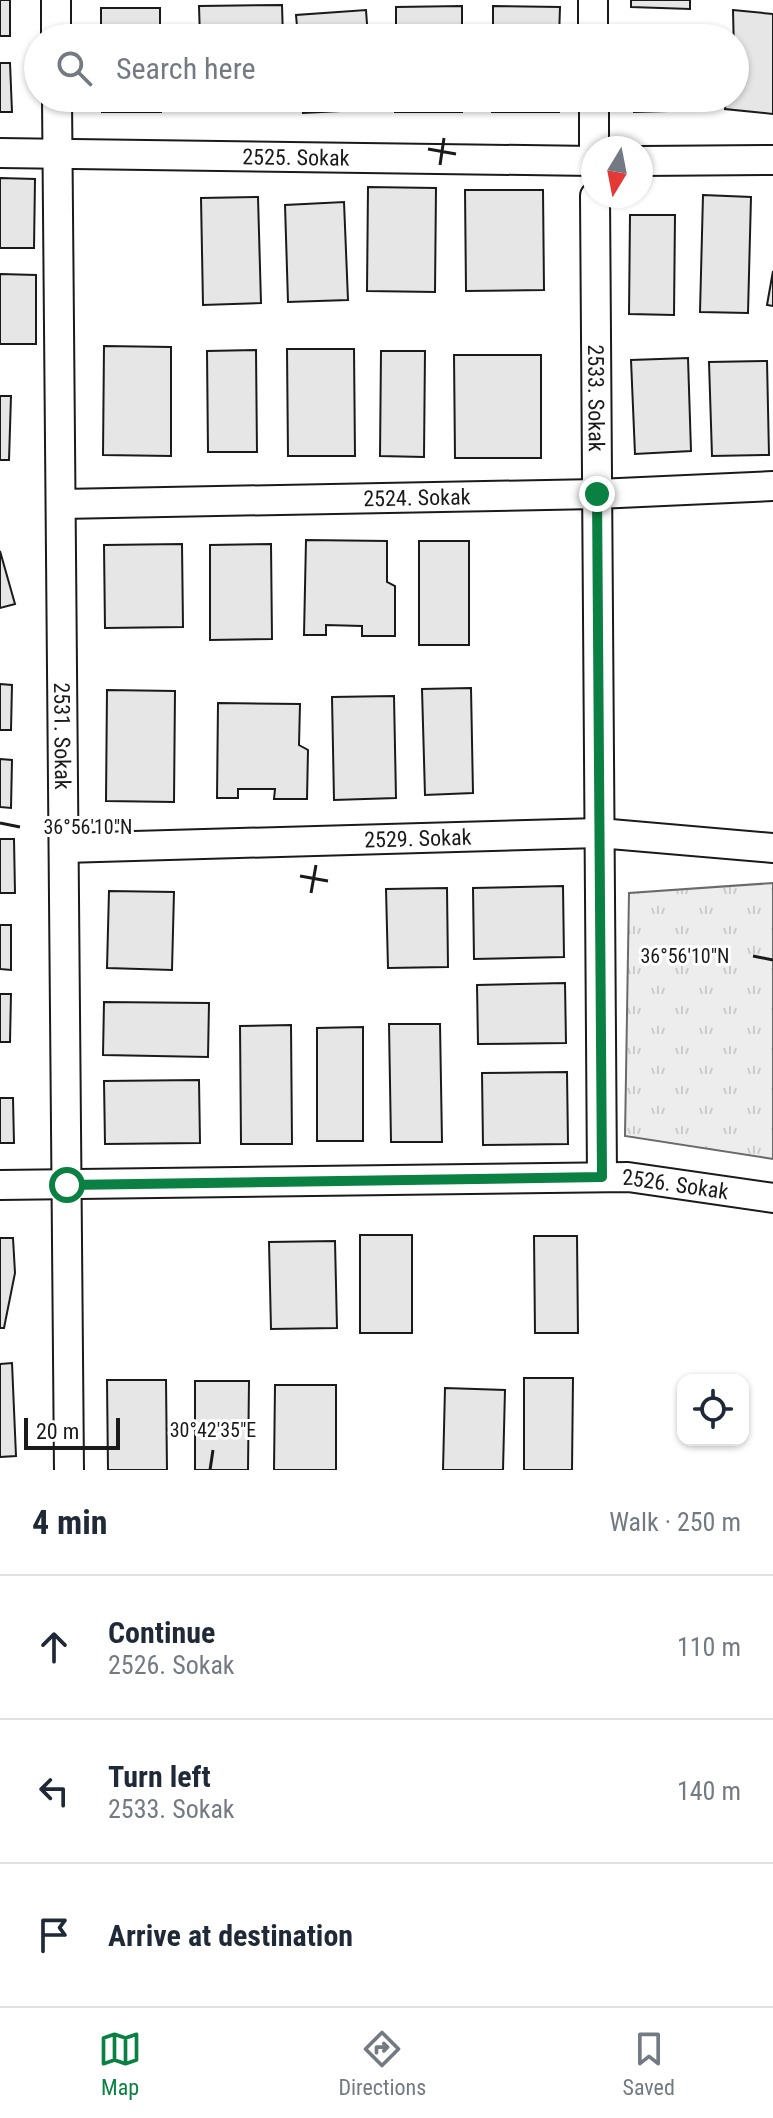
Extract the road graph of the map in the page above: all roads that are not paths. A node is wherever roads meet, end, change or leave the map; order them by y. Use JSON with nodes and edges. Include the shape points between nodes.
{"nodes":[{"id":1,"x":56,"y":0,"type":"edge"},
{"id":2,"x":593,"y":0,"type":"edge"},
{"id":3,"x":56,"y":24,"type":"edge"},
{"id":4,"x":593,"y":24,"type":"edge"},
{"id":5,"x":57,"y":112,"type":"edge"},
{"id":6,"x":594,"y":112,"type":"edge"},
{"id":7,"x":594,"y":136,"type":"edge"},
{"id":8,"x":0,"y":153,"type":"edge"},
{"id":9,"x":57,"y":153,"type":"junction"},
{"id":10,"x":773,"y":160,"type":"edge"},
{"id":11,"x":581,"y":161,"type":"edge"},
{"id":12,"x":653,"y":161,"type":"edge"},
{"id":13,"x":595,"y":208,"type":"edge"},
{"id":14,"x":773,"y":486,"type":"edge"},
{"id":15,"x":597,"y":494,"type":"junction"},
{"id":16,"x":61,"y":504,"type":"junction"},
{"id":17,"x":599,"y":833,"type":"junction"},
{"id":18,"x":64,"y":848,"type":"junction"},
{"id":19,"x":773,"y":848,"type":"edge"},
{"id":20,"x":602,"y":1177,"type":"junction"},
{"id":21,"x":0,"y":1185,"type":"edge"},
{"id":22,"x":67,"y":1185,"type":"junction"},
{"id":23,"x":773,"y":1198,"type":"edge"},
{"id":24,"x":69,"y":1470,"type":"edge"}],
"edges":[{"from":1,"to":3,"type":"street"},
{"from":2,"to":4,"type":"street"},
{"from":5,"to":9,"type":"street","name":"2531. Sokak"},
{"from":6,"to":7,"type":"street"},
{"from":8,"to":9,"type":"street","name":"2525. Sokak"},
{"from":9,"to":11,"type":"street","name":"2525. Sokak"},
{"from":9,"to":16,"type":"street","name":"2531. Sokak"},
{"from":10,"to":12,"type":"street"},
{"from":13,"to":15,"type":"street","name":"2533. Sokak"},
{"from":14,"to":15,"type":"street","name":"2524. Sokak"},
{"from":15,"to":16,"type":"street","name":"2524. Sokak"},
{"from":15,"to":17,"type":"street","name":"2533. Sokak"},
{"from":16,"to":18,"type":"street","name":"2531. Sokak"},
{"from":17,"to":18,"type":"street","name":"2529. Sokak"},
{"from":17,"to":19,"type":"street","name":"2529. Sokak"},
{"from":17,"to":20,"type":"street","name":"2533. Sokak"},
{"from":18,"to":22,"type":"street","name":"2531. Sokak"},
{"from":20,"to":22,"type":"street","name":"2526. Sokak"},
{"from":20,"to":23,"type":"street","name":"2526. Sokak"},
{"from":21,"to":22,"type":"street","name":"2526. Sokak"},
{"from":22,"to":24,"type":"street","name":"2531. Sokak"}]}
